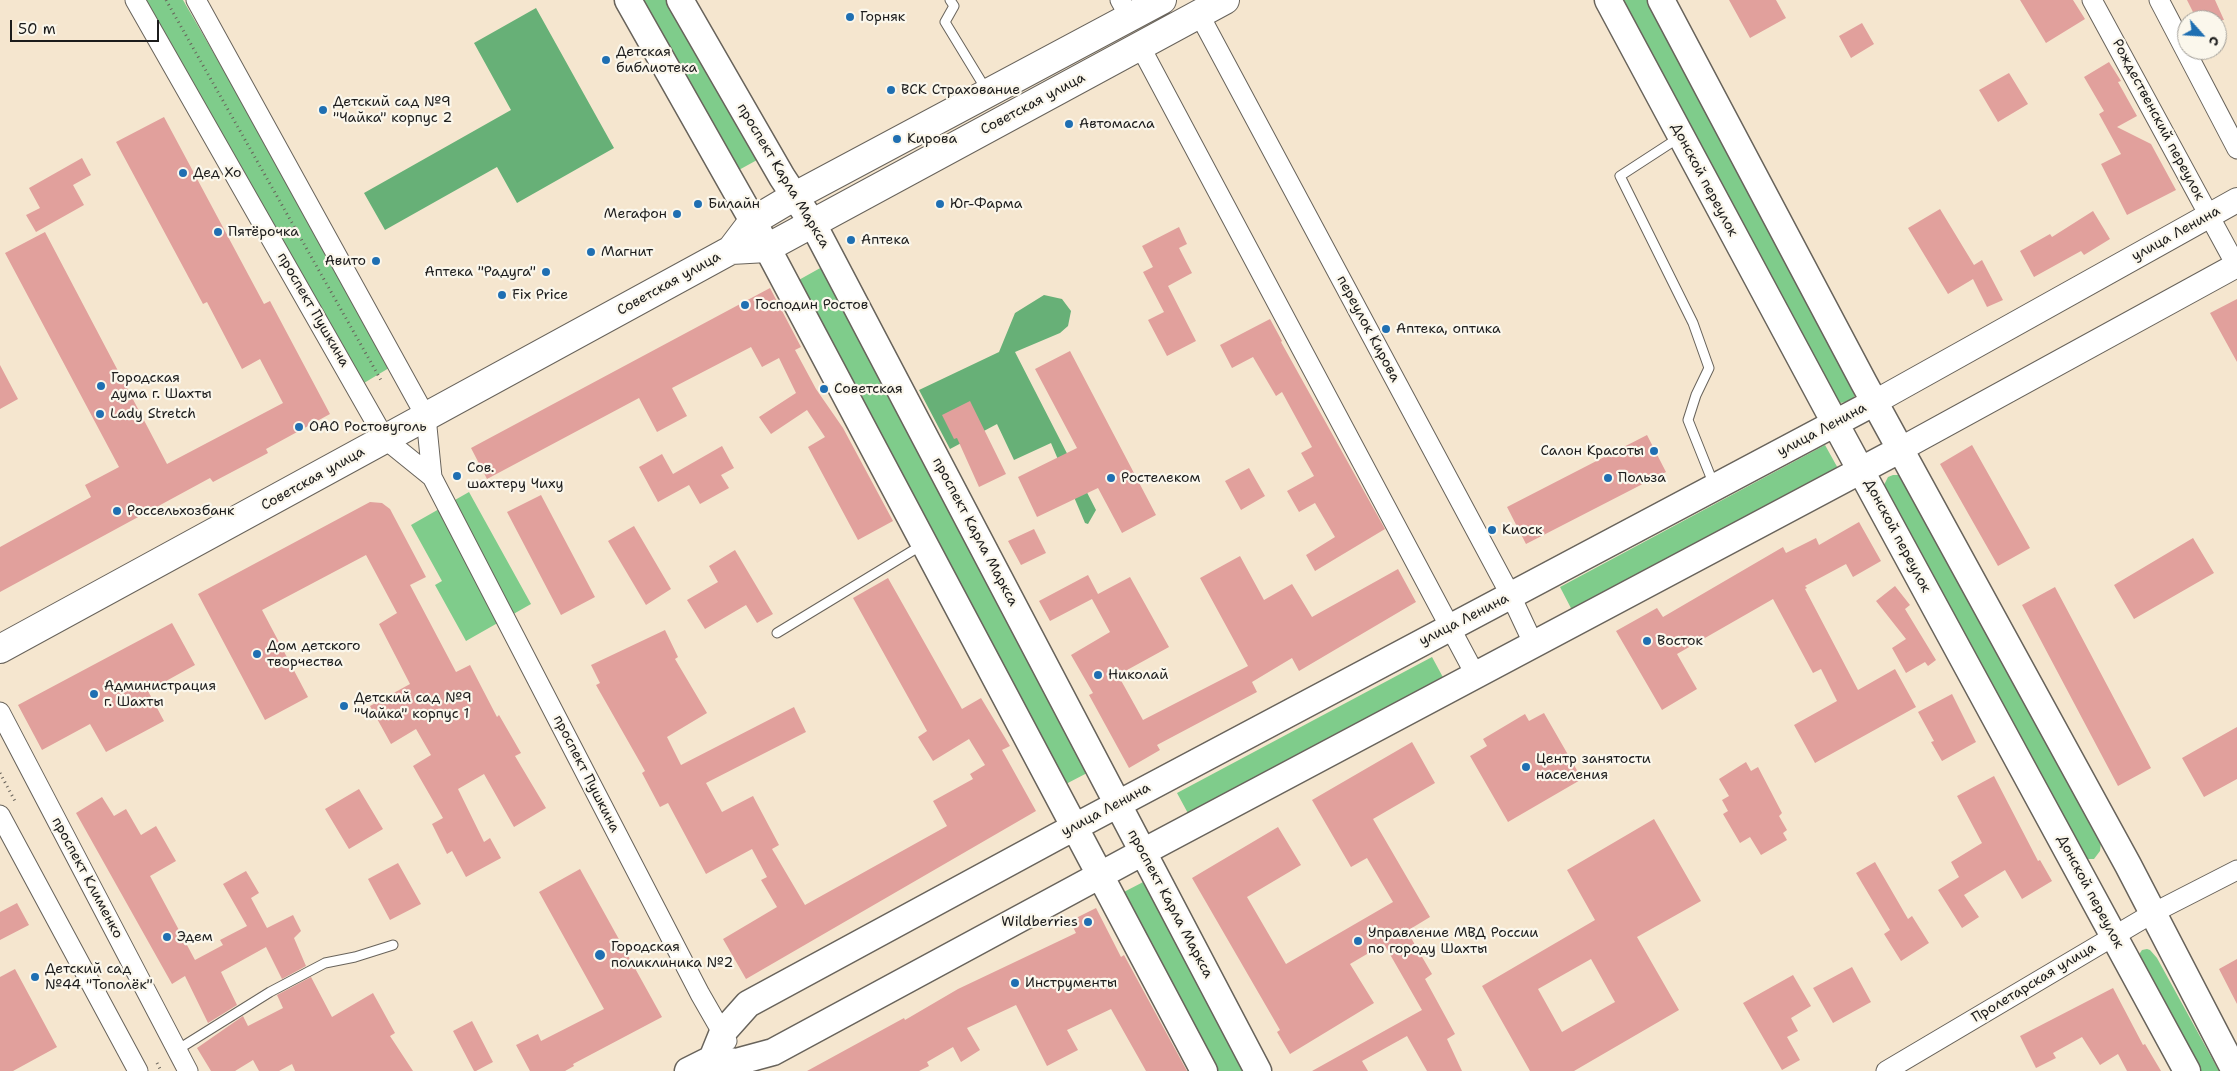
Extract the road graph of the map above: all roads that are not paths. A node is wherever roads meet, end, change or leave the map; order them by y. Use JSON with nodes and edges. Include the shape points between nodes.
{"nodes":[{"id":1,"x":135,"y":0,"type":"edge"},
{"id":2,"x":196,"y":0,"type":"edge"},
{"id":3,"x":628,"y":0,"type":"edge"},
{"id":4,"x":680,"y":0,"type":"edge"},
{"id":5,"x":950,"y":0,"type":"edge"},
{"id":6,"x":1162,"y":0,"type":"edge"},
{"id":7,"x":1225,"y":0,"type":"edge"},
{"id":8,"x":1608,"y":0,"type":"edge"},
{"id":9,"x":1661,"y":0,"type":"edge"},
{"id":10,"x":2092,"y":0,"type":"edge"},
{"id":11,"x":2159,"y":0,"type":"edge"},
{"id":12,"x":1125,"y":9,"type":"edge"},
{"id":13,"x":1200,"y":14,"type":"junction"},
{"id":14,"x":1140,"y":46,"type":"junction"},
{"id":15,"x":988,"y":93,"type":"junction"},
{"id":16,"x":1681,"y":137,"type":"junction"},
{"id":17,"x":2237,"y":149,"type":"edge"},
{"id":18,"x":795,"y":196,"type":"junction"},
{"id":19,"x":2237,"y":200,"type":"edge"},
{"id":20,"x":2209,"y":215,"type":"junction"},
{"id":21,"x":753,"y":221,"type":"junction"},
{"id":22,"x":813,"y":224,"type":"junction"},
{"id":23,"x":767,"y":248,"type":"junction"},
{"id":24,"x":732,"y":250,"type":"junction"},
{"id":25,"x":2237,"y":266,"type":"edge"},
{"id":26,"x":1875,"y":402,"type":"junction"},
{"id":27,"x":426,"y":417,"type":"junction"},
{"id":28,"x":1835,"y":423,"type":"junction"},
{"id":29,"x":385,"y":439,"type":"junction"},
{"id":30,"x":1901,"y":450,"type":"junction"},
{"id":31,"x":1862,"y":470,"type":"junction"},
{"id":32,"x":432,"y":477,"type":"junction"},
{"id":33,"x":1715,"y":487,"type":"junction"},
{"id":34,"x":925,"y":544,"type":"junction"},
{"id":35,"x":1510,"y":596,"type":"junction"},
{"id":36,"x":1449,"y":628,"type":"junction"},
{"id":37,"x":776,"y":633,"type":"dead end"},
{"id":38,"x":1534,"y":645,"type":"junction"},
{"id":39,"x":0,"y":649,"type":"edge"},
{"id":40,"x":1476,"y":676,"type":"junction"},
{"id":41,"x":0,"y":712,"type":"edge"},
{"id":42,"x":1118,"y":805,"type":"junction"},
{"id":43,"x":0,"y":815,"type":"edge"},
{"id":44,"x":1076,"y":827,"type":"junction"},
{"id":45,"x":1143,"y":852,"type":"junction"},
{"id":46,"x":2237,"y":870,"type":"edge"},
{"id":47,"x":1102,"y":875,"type":"junction"},
{"id":48,"x":2153,"y":913,"type":"junction"},
{"id":49,"x":2114,"y":936,"type":"junction"},
{"id":50,"x":393,"y":945,"type":"dead end"},
{"id":51,"x":723,"y":1032,"type":"junction"},
{"id":52,"x":177,"y":1050,"type":"junction"},
{"id":53,"x":730,"y":1064,"type":"edge"},
{"id":54,"x":138,"y":1071,"type":"edge"},
{"id":55,"x":188,"y":1071,"type":"edge"},
{"id":56,"x":688,"y":1071,"type":"edge"},
{"id":57,"x":1204,"y":1071,"type":"edge"},
{"id":58,"x":1258,"y":1071,"type":"edge"},
{"id":59,"x":1886,"y":1071,"type":"edge"},
{"id":60,"x":2187,"y":1071,"type":"edge"},
{"id":61,"x":2235,"y":1071,"type":"edge"}],
"edges":[{"from":1,"to":29,"type":"street","name":"проспект Пушкина"},
{"from":2,"to":27,"type":"street","name":"проспект Пушкина"},
{"from":3,"to":21,"type":"main road"},
{"from":4,"to":18,"type":"main road","name":"проспект Карла Маркса"},
{"from":5,"to":15,"type":"lane","via":[[954,6],[945,22]]},
{"from":6,"to":12,"type":"main road","name":"Советская улица"},
{"from":7,"to":13,"type":"main road","name":"Советская улица"},
{"from":8,"to":16,"type":"main road","name":"Донской переулок"},
{"from":9,"to":26,"type":"main road"},
{"from":10,"to":20,"type":"street","name":"Рождественский переулок"},
{"from":11,"to":17,"type":"street"},
{"from":12,"to":15,"type":"main road","name":"Советская улица"},
{"from":13,"to":14,"type":"main road","name":"Советская улица"},
{"from":13,"to":35,"type":"street","name":"переулок Кирова"},
{"from":14,"to":22,"type":"main road","name":"Советская улица"},
{"from":14,"to":36,"type":"street"},
{"from":15,"to":18,"type":"main road","name":"Советская улица"},
{"from":16,"to":28,"type":"main road","name":"Донской переулок"},
{"from":16,"to":33,"type":"lane","via":[[1620,176],[1693,323],[1709,368],[1688,420]]},
{"from":18,"to":21,"type":"main road","name":"Советская улица"},
{"from":18,"to":22,"type":"main road","name":"проспект Карла Маркса"},
{"from":19,"to":20,"type":"street","name":"улица Ленина"},
{"from":20,"to":25,"type":"street","name":"Рождественский переулок"},
{"from":20,"to":26,"type":"street","name":"улица Ленина"},
{"from":21,"to":23,"type":"main road"},
{"from":21,"to":24,"type":"main road","name":"Советская улица"},
{"from":22,"to":23,"type":"main road","name":"Советская улица"},
{"from":22,"to":42,"type":"main road","name":"проспект Карла Маркса"},
{"from":23,"to":24,"type":"main road","name":"Советская улица"},
{"from":23,"to":34,"type":"main road"},
{"from":24,"to":27,"type":"main road","name":"Советская улица"},
{"from":25,"to":30,"type":"street"},
{"from":26,"to":28,"type":"main road","name":"улица Ленина"},
{"from":26,"to":30,"type":"main road"},
{"from":27,"to":29,"type":"main road","name":"Советская улица"},
{"from":27,"to":32,"type":"street","name":"проспект Пушкина"},
{"from":28,"to":31,"type":"main road","name":"Донской переулок"},
{"from":28,"to":33,"type":"main road","name":"улица Ленина"},
{"from":29,"to":32,"type":"street","name":"проспект Пушкина"},
{"from":29,"to":39,"type":"main road","name":"Советская улица"},
{"from":30,"to":31,"type":"main road"},
{"from":30,"to":48,"type":"main road"},
{"from":31,"to":38,"type":"main road"},
{"from":31,"to":49,"type":"main road","name":"Донской переулок"},
{"from":32,"to":51,"type":"street","name":"проспект Пушкина","via":[[700,994]]},
{"from":33,"to":35,"type":"main road","name":"улица Ленина"},
{"from":34,"to":37,"type":"lane"},
{"from":34,"to":44,"type":"main road"},
{"from":35,"to":36,"type":"main road","name":"улица Ленина"},
{"from":35,"to":38,"type":"street","name":"переулок Кирова"},
{"from":36,"to":40,"type":"street"},
{"from":36,"to":42,"type":"main road","name":"улица Ленина"},
{"from":38,"to":40,"type":"main road"},
{"from":40,"to":45,"type":"main road"},
{"from":41,"to":52,"type":"street","name":"проспект Клименко"},
{"from":42,"to":44,"type":"main road","name":"улица Ленина"},
{"from":42,"to":45,"type":"main road","name":"проспект Карла Маркса"},
{"from":43,"to":54,"type":"street"},
{"from":44,"to":47,"type":"main road"},
{"from":44,"to":51,"type":"main road","name":"улица Ленина","via":[[748,1004]]},
{"from":45,"to":47,"type":"main road"},
{"from":45,"to":58,"type":"main road","name":"проспект Карла Маркса"},
{"from":46,"to":48,"type":"street","name":"Пролетарская улица"},
{"from":47,"to":53,"type":"main road","via":[[773,1052]]},
{"from":47,"to":57,"type":"main road"},
{"from":48,"to":49,"type":"street","name":"Пролетарская улица"},
{"from":48,"to":61,"type":"main road"},
{"from":49,"to":59,"type":"street","name":"Пролетарская улица"},
{"from":49,"to":60,"type":"main road","name":"Донской переулок"},
{"from":50,"to":52,"type":"lane","via":[[325,963],[270,992]]},
{"from":51,"to":53,"type":"main road","name":"улица Ленина"},
{"from":52,"to":55,"type":"street","name":"проспект Клименко"},
{"from":53,"to":56,"type":"main road"}]}
